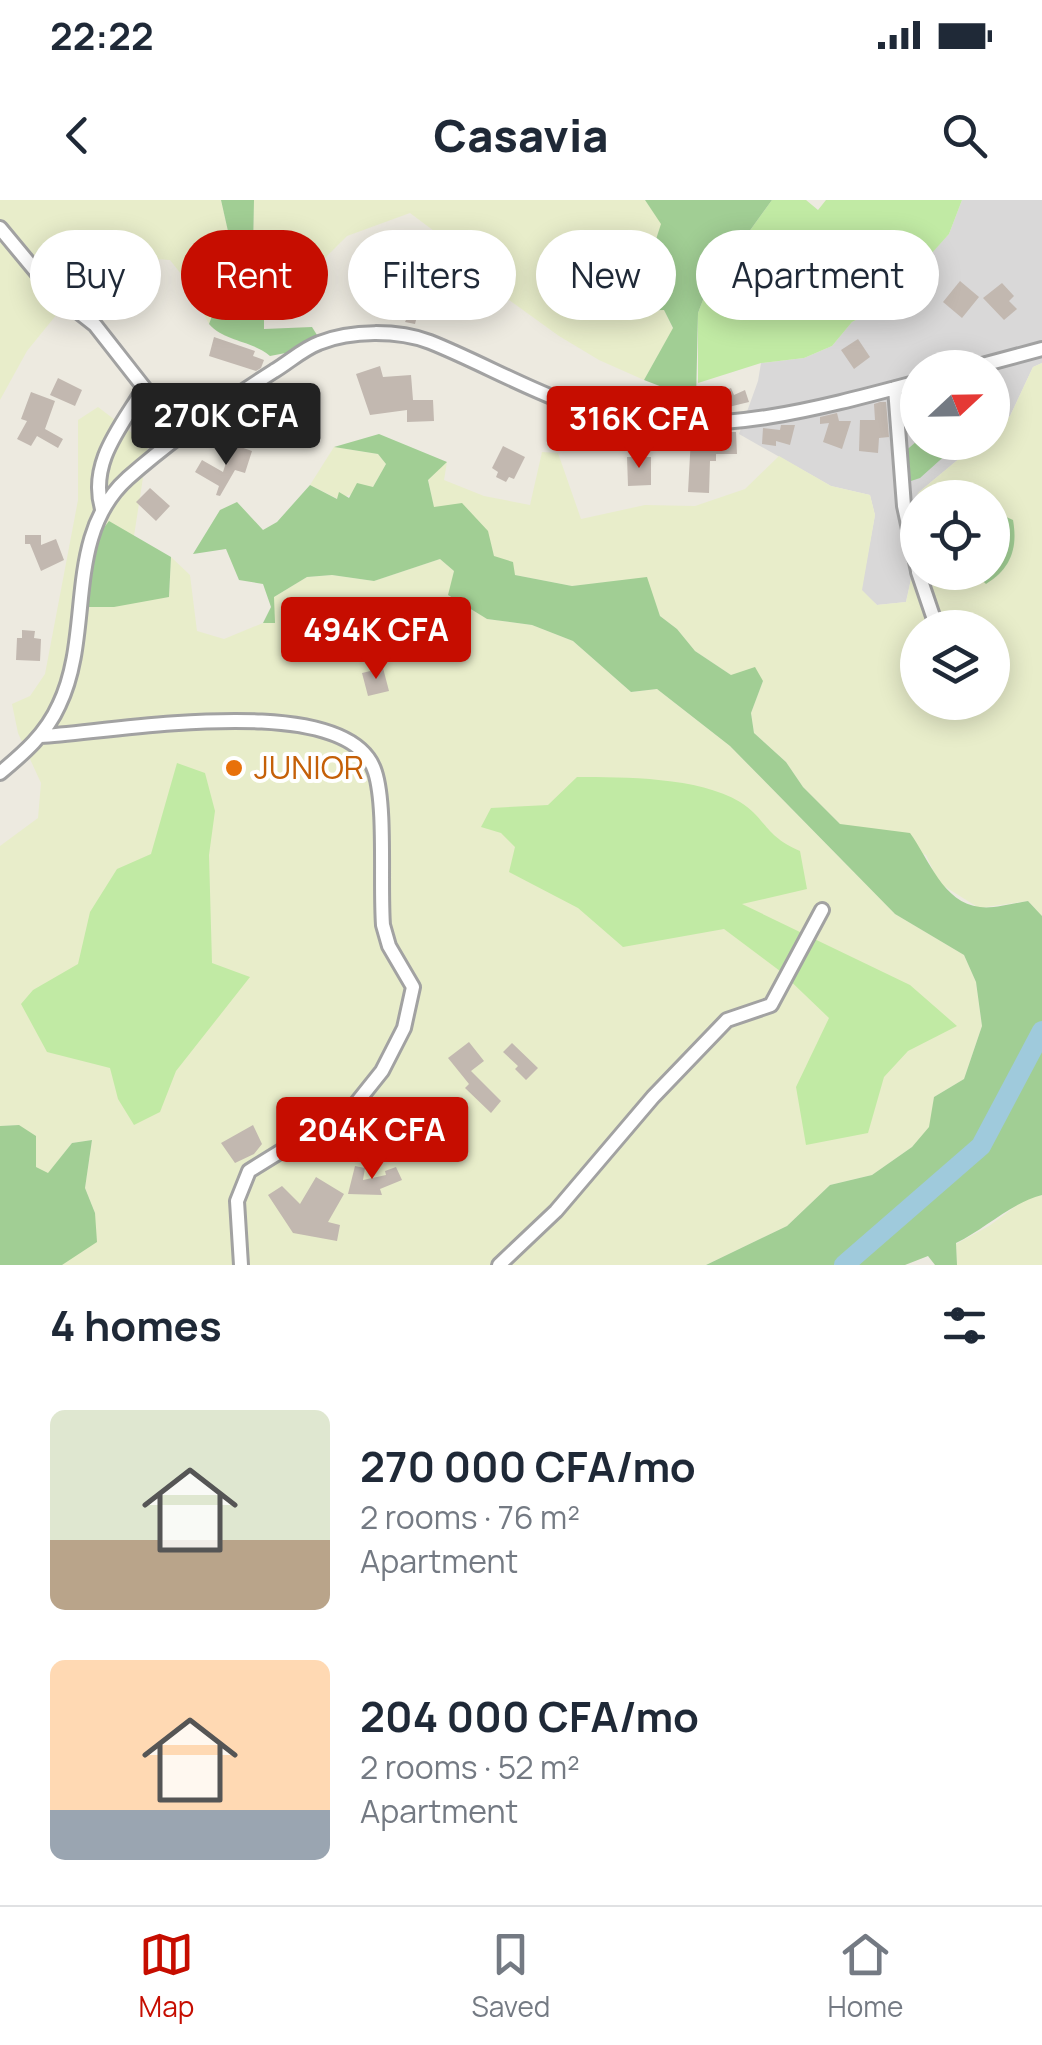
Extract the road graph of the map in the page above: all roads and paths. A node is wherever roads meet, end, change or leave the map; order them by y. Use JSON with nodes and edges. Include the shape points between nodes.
{"nodes":[{"id":1,"x":0,"y":228,"type":"edge"},
{"id":2,"x":1042,"y":349,"type":"edge"},
{"id":3,"x":1010,"y":358,"type":"edge"},
{"id":4,"x":900,"y":387,"type":"edge"},
{"id":5,"x":896,"y":388,"type":"junction"},
{"id":6,"x":143,"y":390,"type":"junction"},
{"id":7,"x":182,"y":436,"type":"junction"},
{"id":8,"x":902,"y":480,"type":"edge"},
{"id":9,"x":102,"y":509,"type":"junction"},
{"id":10,"x":41,"y":736,"type":"junction"},
{"id":11,"x":0,"y":773,"type":"edge"},
{"id":12,"x":822,"y":910,"type":"dead end"},
{"id":13,"x":241,"y":1265,"type":"edge"},
{"id":14,"x":499,"y":1265,"type":"edge"}],
"edges":[{"from":1,"to":6,"type":"street","via":[[53,292],[95,325]]},
{"from":2,"to":3,"type":"street"},
{"from":4,"to":5,"type":"street"},
{"from":5,"to":7,"type":"street","via":[[730,422],[639,421],[576,406],[412,336],[353,334],[322,342]]},
{"from":5,"to":8,"type":"street"},
{"from":6,"to":7,"type":"street"},
{"from":6,"to":9,"type":"street","via":[[102,460]]},
{"from":7,"to":9,"type":"street","via":[[128,478]]},
{"from":9,"to":10,"type":"street","via":[[89,548],[71,670]]},
{"from":10,"to":11,"type":"street"},
{"from":10,"to":13,"type":"street","via":[[177,720],[295,724],[347,740],[376,773],[383,925],[413,988],[410,1013],[382,1071],[354,1106],[248,1171],[238,1201]]},
{"from":12,"to":14,"type":"street","via":[[771,1005],[728,1020]]}]}
